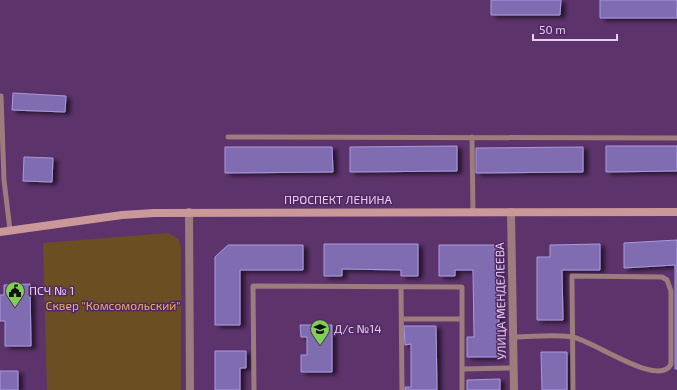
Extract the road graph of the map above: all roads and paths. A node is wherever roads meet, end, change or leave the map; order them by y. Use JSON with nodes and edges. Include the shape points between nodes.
{"nodes":[{"id":1,"x":1,"y":96,"type":"edge"},
{"id":2,"x":228,"y":137,"type":"dead end"},
{"id":3,"x":472,"y":137,"type":"junction"},
{"id":4,"x":677,"y":138,"type":"edge"},
{"id":5,"x":2,"y":180,"type":"edge"},
{"id":6,"x":189,"y":212,"type":"junction"},
{"id":7,"x":512,"y":212,"type":"junction"},
{"id":8,"x":677,"y":212,"type":"edge"},
{"id":9,"x":473,"y":213,"type":"junction"},
{"id":10,"x":10,"y":230,"type":"junction"},
{"id":11,"x":0,"y":232,"type":"edge"},
{"id":12,"x":401,"y":287,"type":"junction"},
{"id":13,"x":402,"y":319,"type":"junction"},
{"id":14,"x":462,"y":319,"type":"junction"},
{"id":15,"x":514,"y":337,"type":"junction"},
{"id":16,"x":573,"y":337,"type":"junction"},
{"id":17,"x":514,"y":368,"type":"junction"},
{"id":18,"x":462,"y":369,"type":"junction"},
{"id":19,"x":190,"y":390,"type":"edge"},
{"id":20,"x":254,"y":390,"type":"edge"},
{"id":21,"x":402,"y":390,"type":"edge"},
{"id":22,"x":462,"y":390,"type":"edge"},
{"id":23,"x":514,"y":390,"type":"edge"},
{"id":24,"x":573,"y":390,"type":"edge"}],
"edges":[{"from":1,"to":5,"type":"lane"},
{"from":2,"to":3,"type":"lane"},
{"from":3,"to":4,"type":"lane"},
{"from":3,"to":9,"type":"lane"},
{"from":5,"to":10,"type":"lane"},
{"from":6,"to":9,"type":"street","name":"ПРОСПЕКТ ЛЕНИНА"},
{"from":6,"to":10,"type":"street","name":"ПРОСПЕКТ ЛЕНИНА","via":[[122,215]]},
{"from":6,"to":19,"type":"street"},
{"from":7,"to":8,"type":"street","name":"ПРОСПЕКТ ЛЕНИНА"},
{"from":7,"to":9,"type":"street","name":"ПРОСПЕКТ ЛЕНИНА"},
{"from":7,"to":15,"type":"street","name":"УЛИЦА МЕНДЕЛЕЕВА"},
{"from":10,"to":11,"type":"street","name":"ПРОСПЕКТ ЛЕНИНА"},
{"from":12,"to":13,"type":"lane"},
{"from":12,"to":14,"type":"lane","via":[[462,287]]},
{"from":12,"to":20,"type":"lane","via":[[253,286]]},
{"from":13,"to":14,"type":"lane"},
{"from":13,"to":21,"type":"lane"},
{"from":14,"to":18,"type":"lane"},
{"from":15,"to":16,"type":"lane"},
{"from":15,"to":17,"type":"street","name":"УЛИЦА МЕНДЕЛЕЕВА"},
{"from":16,"to":16,"type":"lane","via":[[572,276],[662,277],[667,280],[671,291],[669,368],[664,371],[649,370]]},
{"from":16,"to":24,"type":"lane"},
{"from":17,"to":18,"type":"lane"},
{"from":17,"to":23,"type":"street","name":"УЛИЦА МЕНДЕЛЕЕВА"},
{"from":18,"to":22,"type":"lane"}]}
